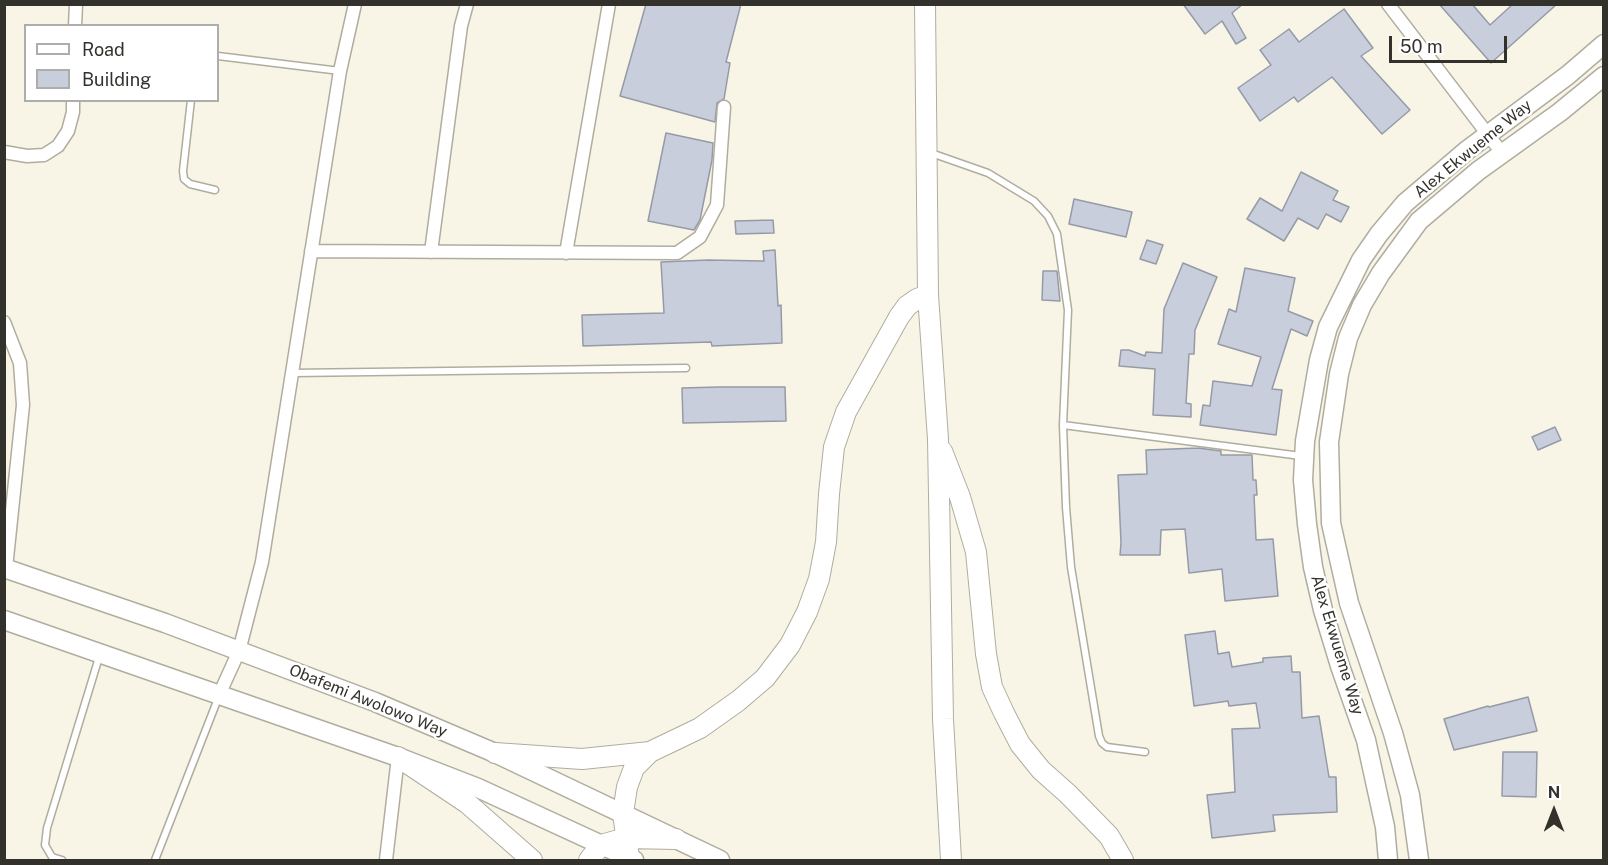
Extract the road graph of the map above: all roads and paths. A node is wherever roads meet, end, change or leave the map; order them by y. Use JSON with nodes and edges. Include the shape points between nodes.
{"nodes":[{"id":1,"x":76,"y":4,"type":"edge"},
{"id":2,"x":355,"y":4,"type":"edge"},
{"id":3,"x":466,"y":4,"type":"edge"},
{"id":4,"x":609,"y":4,"type":"edge"},
{"id":5,"x":925,"y":4,"type":"edge"},
{"id":6,"x":1388,"y":4,"type":"edge"},
{"id":7,"x":75,"y":24,"type":"edge"},
{"id":8,"x":1604,"y":44,"type":"edge"},
{"id":9,"x":219,"y":56,"type":"edge"},
{"id":10,"x":340,"y":71,"type":"junction"},
{"id":11,"x":1604,"y":76,"type":"edge"},
{"id":12,"x":73,"y":102,"type":"edge"},
{"id":13,"x":191,"y":102,"type":"edge"},
{"id":14,"x":724,"y":106,"type":"dead end"},
{"id":15,"x":1489,"y":135,"type":"junction"},
{"id":16,"x":4,"y":152,"type":"edge"},
{"id":17,"x":927,"y":152,"type":"junction"},
{"id":18,"x":1502,"y":153,"type":"junction"},
{"id":19,"x":215,"y":190,"type":"dead end"},
{"id":20,"x":311,"y":251,"type":"junction"},
{"id":21,"x":431,"y":252,"type":"junction"},
{"id":22,"x":566,"y":253,"type":"junction"},
{"id":23,"x":928,"y":295,"type":"junction"},
{"id":24,"x":4,"y":322,"type":"edge"},
{"id":25,"x":686,"y":368,"type":"dead end"},
{"id":26,"x":292,"y":373,"type":"junction"},
{"id":27,"x":1063,"y":425,"type":"junction"},
{"id":28,"x":938,"y":439,"type":"junction"},
{"id":29,"x":1305,"y":456,"type":"junction"},
{"id":30,"x":5,"y":568,"type":"edge"},
{"id":31,"x":4,"y":620,"type":"edge"},
{"id":32,"x":239,"y":651,"type":"junction"},
{"id":33,"x":100,"y":654,"type":"junction"},
{"id":34,"x":219,"y":695,"type":"junction"},
{"id":35,"x":650,"y":752,"type":"junction"},
{"id":36,"x":1145,"y":752,"type":"dead end"},
{"id":37,"x":495,"y":753,"type":"junction"},
{"id":38,"x":398,"y":758,"type":"junction"},
{"id":39,"x":623,"y":813,"type":"junction"},
{"id":40,"x":626,"y":838,"type":"junction"},
{"id":41,"x":676,"y":839,"type":"junction"},
{"id":42,"x":601,"y":845,"type":"junction"},
{"id":43,"x":631,"y":859,"type":"edge"},
{"id":44,"x":62,"y":861,"type":"edge"},
{"id":45,"x":155,"y":861,"type":"edge"},
{"id":46,"x":386,"y":861,"type":"edge"},
{"id":47,"x":532,"y":861,"type":"edge"},
{"id":48,"x":589,"y":861,"type":"edge"},
{"id":49,"x":720,"y":861,"type":"edge"},
{"id":50,"x":951,"y":861,"type":"edge"},
{"id":51,"x":1123,"y":861,"type":"edge"},
{"id":52,"x":1388,"y":861,"type":"edge"},
{"id":53,"x":1419,"y":861,"type":"edge"}],
"edges":[{"from":1,"to":7,"type":"street"},
{"from":2,"to":10,"type":"street"},
{"from":3,"to":21,"type":"street"},
{"from":4,"to":22,"type":"street"},
{"from":5,"to":17,"type":"main road"},
{"from":6,"to":15,"type":"street"},
{"from":8,"to":15,"type":"street","name":"Alex Ekwueme Way"},
{"from":9,"to":10,"type":"lane"},
{"from":10,"to":20,"type":"street"},
{"from":11,"to":18,"type":"street","name":"Alex Ekwueme Way"},
{"from":12,"to":16,"type":"street","via":[[68,131],[58,146],[44,155]]},
{"from":13,"to":19,"type":"lane","via":[[184,179]]},
{"from":14,"to":22,"type":"street","via":[[717,205],[700,237],[677,253]]},
{"from":15,"to":18,"type":"street"},
{"from":15,"to":29,"type":"street","name":"Alex Ekwueme Way","via":[[1405,204],[1361,260],[1328,327],[1311,399]]},
{"from":17,"to":23,"type":"main road"},
{"from":17,"to":27,"type":"lane","via":[[988,173],[1034,201],[1057,234],[1068,310]]},
{"from":18,"to":53,"type":"street","name":"Alex Ekwueme Way","via":[[1419,221],[1381,273],[1348,338],[1332,414],[1330,523],[1349,603],[1407,784]]},
{"from":20,"to":21,"type":"street"},
{"from":20,"to":26,"type":"street"},
{"from":21,"to":22,"type":"street"},
{"from":23,"to":28,"type":"main road"},
{"from":23,"to":35,"type":"main road","via":[[907,306],[899,317],[846,412],[834,447],[819,579],[790,645],[765,678],[738,701],[700,728]]},
{"from":24,"to":30,"type":"street","via":[[20,363],[23,405]]},
{"from":25,"to":26,"type":"lane"},
{"from":26,"to":32,"type":"street","via":[[262,562]]},
{"from":27,"to":29,"type":"lane"},
{"from":27,"to":36,"type":"lane","via":[[1071,567],[1099,736],[1107,747]]},
{"from":28,"to":50,"type":"main road","via":[[943,719]]},
{"from":28,"to":51,"type":"main road","via":[[976,552],[992,687],[1020,744],[1109,836]]},
{"from":29,"to":52,"type":"street","name":"Alex Ekwueme Way","via":[[1303,480],[1313,567],[1340,666],[1366,740],[1385,827]]},
{"from":30,"to":32,"type":"street","name":"Obafemi Awolowo Way"},
{"from":31,"to":33,"type":"street"},
{"from":32,"to":34,"type":"street"},
{"from":32,"to":37,"type":"street","name":"Obafemi Awolowo Way"},
{"from":33,"to":34,"type":"street"},
{"from":33,"to":44,"type":"lane","via":[[46,828],[45,845],[52,857]]},
{"from":34,"to":38,"type":"street"},
{"from":34,"to":45,"type":"lane"},
{"from":35,"to":37,"type":"main road","via":[[582,759]]},
{"from":35,"to":39,"type":"main road","via":[[634,768]]},
{"from":37,"to":39,"type":"street","name":"Obafemi Awolowo Way"},
{"from":38,"to":42,"type":"street","via":[[478,788]]},
{"from":38,"to":46,"type":"street"},
{"from":38,"to":47,"type":"main road","via":[[467,803]]},
{"from":39,"to":40,"type":"main road"},
{"from":39,"to":41,"type":"street","name":"Obafemi Awolowo Way"},
{"from":40,"to":41,"type":"main road"},
{"from":40,"to":42,"type":"main road"},
{"from":40,"to":43,"type":"main road"},
{"from":41,"to":49,"type":"street","name":"Obafemi Awolowo Way"},
{"from":42,"to":43,"type":"street"},
{"from":42,"to":48,"type":"main road"}]}
